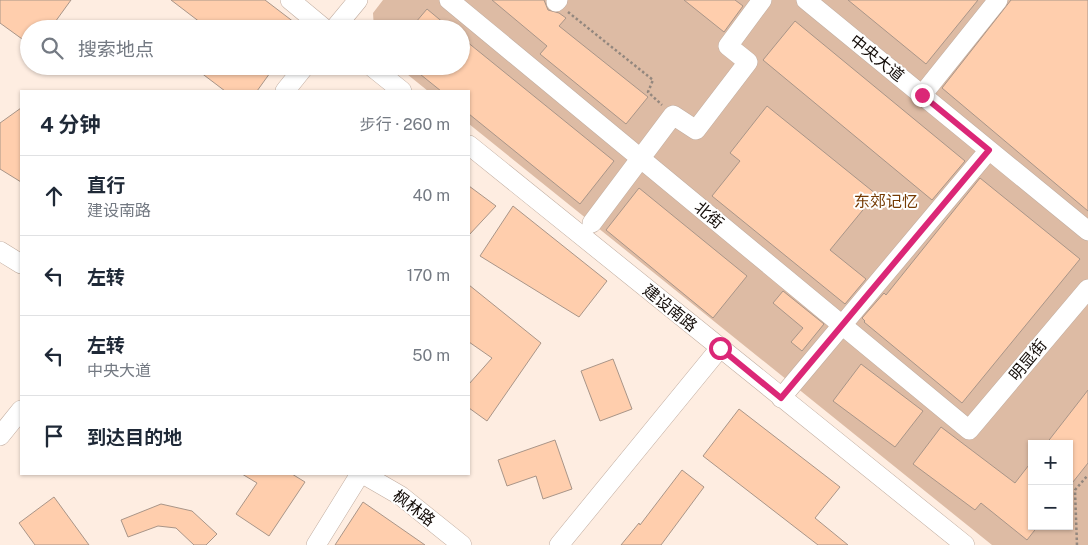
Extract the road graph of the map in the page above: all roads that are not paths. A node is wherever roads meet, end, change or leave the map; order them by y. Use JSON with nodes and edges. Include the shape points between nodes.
{"nodes":[{"id":1,"x":290,"y":0,"type":"edge"},
{"id":2,"x":358,"y":0,"type":"edge"},
{"id":3,"x":762,"y":0,"type":"edge"},
{"id":4,"x":806,"y":0,"type":"edge"},
{"id":5,"x":998,"y":0,"type":"edge"},
{"id":6,"x":458,"y":3,"type":"edge"},
{"id":7,"x":314,"y":20,"type":"edge"},
{"id":8,"x":341,"y":20,"type":"edge"},
{"id":9,"x":298,"y":75,"type":"edge"},
{"id":10,"x":382,"y":75,"type":"edge"},
{"id":11,"x":286,"y":90,"type":"edge"},
{"id":12,"x":401,"y":90,"type":"edge"},
{"id":13,"x":922,"y":95,"type":"junction"},
{"id":14,"x":470,"y":146,"type":"edge"},
{"id":15,"x":989,"y":150,"type":"junction"},
{"id":16,"x":641,"y":158,"type":"junction"},
{"id":17,"x":592,"y":223,"type":"dead end"},
{"id":18,"x":1088,"y":230,"type":"edge"},
{"id":19,"x":0,"y":251,"type":"edge"},
{"id":20,"x":20,"y":263,"type":"edge"},
{"id":21,"x":1088,"y":289,"type":"edge"},
{"id":22,"x":843,"y":326,"type":"junction"},
{"id":23,"x":720,"y":348,"type":"junction"},
{"id":24,"x":781,"y":398,"type":"junction"},
{"id":25,"x":20,"y":411,"type":"edge"},
{"id":26,"x":969,"y":430,"type":"joint"},
{"id":27,"x":0,"y":436,"type":"edge"},
{"id":28,"x":361,"y":475,"type":"edge"},
{"id":29,"x":364,"y":475,"type":"edge"},
{"id":30,"x":316,"y":545,"type":"edge"},
{"id":31,"x":462,"y":545,"type":"edge"},
{"id":32,"x":559,"y":545,"type":"edge"},
{"id":33,"x":965,"y":545,"type":"edge"}],
"edges":[{"from":1,"to":7,"type":"street"},
{"from":2,"to":8,"type":"street"},
{"from":3,"to":16,"type":"street","via":[[728,46],[748,62],[696,130],[672,115]]},
{"from":4,"to":13,"type":"street","name":"中央大道"},
{"from":5,"to":13,"type":"street"},
{"from":6,"to":16,"type":"street","name":"北街"},
{"from":9,"to":11,"type":"street"},
{"from":10,"to":12,"type":"street"},
{"from":13,"to":15,"type":"street","name":"中央大道"},
{"from":14,"to":23,"type":"street","name":"建设南路"},
{"from":15,"to":18,"type":"street","name":"中央大道"},
{"from":15,"to":22,"type":"street"},
{"from":16,"to":17,"type":"street"},
{"from":16,"to":22,"type":"street","name":"北街"},
{"from":19,"to":20,"type":"street"},
{"from":21,"to":26,"type":"street","name":"明显街"},
{"from":22,"to":24,"type":"street"},
{"from":22,"to":26,"type":"street","name":"北街"},
{"from":23,"to":24,"type":"street","name":"建设南路"},
{"from":23,"to":32,"type":"street"},
{"from":24,"to":33,"type":"street","name":"建设南路"},
{"from":25,"to":27,"type":"street"},
{"from":28,"to":30,"type":"street"},
{"from":29,"to":31,"type":"street","name":"枫林路","via":[[401,496]]}]}
